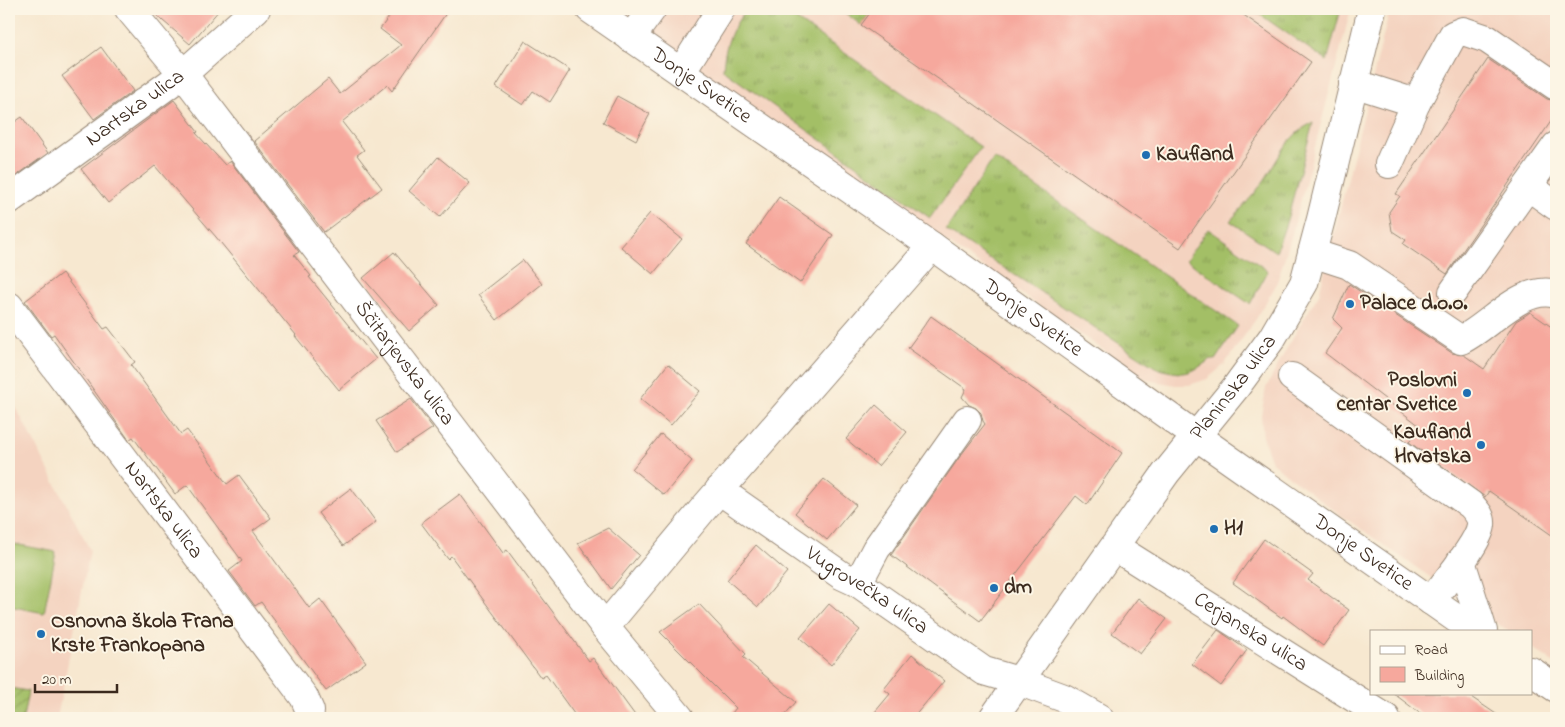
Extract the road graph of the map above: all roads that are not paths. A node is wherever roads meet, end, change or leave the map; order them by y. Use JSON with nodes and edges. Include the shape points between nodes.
{"nodes":[{"id":1,"x":130,"y":9,"type":"edge"},
{"id":2,"x":256,"y":9,"type":"edge"},
{"id":3,"x":590,"y":9,"type":"edge"},
{"id":4,"x":652,"y":9,"type":"edge"},
{"id":5,"x":721,"y":9,"type":"edge"},
{"id":6,"x":1372,"y":9,"type":"edge"},
{"id":7,"x":632,"y":38,"type":"junction"},
{"id":8,"x":681,"y":72,"type":"junction"},
{"id":9,"x":183,"y":74,"type":"junction"},
{"id":10,"x":1353,"y":84,"type":"junction"},
{"id":11,"x":1556,"y":86,"type":"edge"},
{"id":12,"x":1416,"y":103,"type":"junction"},
{"id":13,"x":1556,"y":146,"type":"edge"},
{"id":14,"x":1389,"y":164,"type":"dead end"},
{"id":15,"x":1528,"y":186,"type":"junction"},
{"id":16,"x":9,"y":200,"type":"edge"},
{"id":17,"x":1556,"y":206,"type":"edge"},
{"id":18,"x":932,"y":246,"type":"junction"},
{"id":19,"x":1312,"y":253,"type":"junction"},
{"id":20,"x":1453,"y":292,"type":"dead end"},
{"id":21,"x":1556,"y":294,"type":"edge"},
{"id":22,"x":9,"y":306,"type":"edge"},
{"id":23,"x":1292,"y":377,"type":"dead end"},
{"id":24,"x":967,"y":420,"type":"dead end"},
{"id":25,"x":1196,"y":436,"type":"junction"},
{"id":26,"x":719,"y":490,"type":"junction"},
{"id":27,"x":1115,"y":546,"type":"junction"},
{"id":28,"x":1460,"y":561,"type":"junction"},
{"id":29,"x":858,"y":582,"type":"junction"},
{"id":30,"x":1431,"y":601,"type":"junction"},
{"id":31,"x":605,"y":627,"type":"junction"},
{"id":32,"x":1473,"y":630,"type":"edge"},
{"id":33,"x":1483,"y":630,"type":"edge"},
{"id":34,"x":1532,"y":672,"type":"edge"},
{"id":35,"x":1018,"y":681,"type":"junction"},
{"id":36,"x":1556,"y":688,"type":"edge"},
{"id":37,"x":309,"y":718,"type":"edge"},
{"id":38,"x":680,"y":718,"type":"edge"},
{"id":39,"x":993,"y":718,"type":"edge"},
{"id":40,"x":1100,"y":718,"type":"edge"},
{"id":41,"x":1386,"y":718,"type":"edge"}],
"edges":[{"from":1,"to":9,"type":"street","name":"Ščitarjevska ulica"},
{"from":2,"to":9,"type":"street","name":"Nartska ulica"},
{"from":3,"to":7,"type":"street","name":"Donje Svetice"},
{"from":4,"to":7,"type":"street"},
{"from":5,"to":8,"type":"street"},
{"from":6,"to":10,"type":"street","name":"Planinska ulica"},
{"from":7,"to":8,"type":"street","name":"Donje Svetice"},
{"from":8,"to":18,"type":"street","name":"Donje Svetice"},
{"from":9,"to":16,"type":"street","name":"Nartska ulica"},
{"from":9,"to":31,"type":"street","name":"Ščitarjevska ulica"},
{"from":10,"to":12,"type":"street"},
{"from":10,"to":19,"type":"street","name":"Planinska ulica"},
{"from":11,"to":12,"type":"street","via":[[1487,39],[1463,31],[1453,35]]},
{"from":12,"to":14,"type":"street"},
{"from":13,"to":15,"type":"street"},
{"from":15,"to":17,"type":"street"},
{"from":15,"to":20,"type":"street"},
{"from":18,"to":25,"type":"street","name":"Donje Svetice"},
{"from":18,"to":26,"type":"street"},
{"from":19,"to":21,"type":"street","via":[[1349,265],[1461,340],[1506,308],[1533,294]]},
{"from":19,"to":25,"type":"street","name":"Planinska ulica","via":[[1304,282],[1272,338]]},
{"from":22,"to":37,"type":"street","name":"Nartska ulica","via":[[304,697],[310,711]]},
{"from":23,"to":28,"type":"street","via":[[1471,505],[1480,515],[1482,524],[1477,539]]},
{"from":24,"to":29,"type":"street","via":[[876,549]]},
{"from":25,"to":27,"type":"street","name":"Planinska ulica"},
{"from":25,"to":30,"type":"street","name":"Donje Svetice"},
{"from":26,"to":29,"type":"street","name":"Vugrovečka ulica","via":[[841,575]]},
{"from":26,"to":31,"type":"street"},
{"from":27,"to":35,"type":"street","name":"Planinska ulica"},
{"from":27,"to":41,"type":"street","name":"Cerjanska ulica"},
{"from":28,"to":30,"type":"street"},
{"from":28,"to":33,"type":"street"},
{"from":29,"to":35,"type":"street","name":"Vugrovečka ulica","via":[[984,672]]},
{"from":30,"to":32,"type":"street","name":"Donje Svetice"},
{"from":31,"to":38,"type":"street","name":"Ščitarjevska ulica"},
{"from":34,"to":36,"type":"street"},
{"from":35,"to":39,"type":"street","name":"Planinska ulica"},
{"from":35,"to":40,"type":"street","name":"Vugrovečka ulica","via":[[1064,698]]}]}
